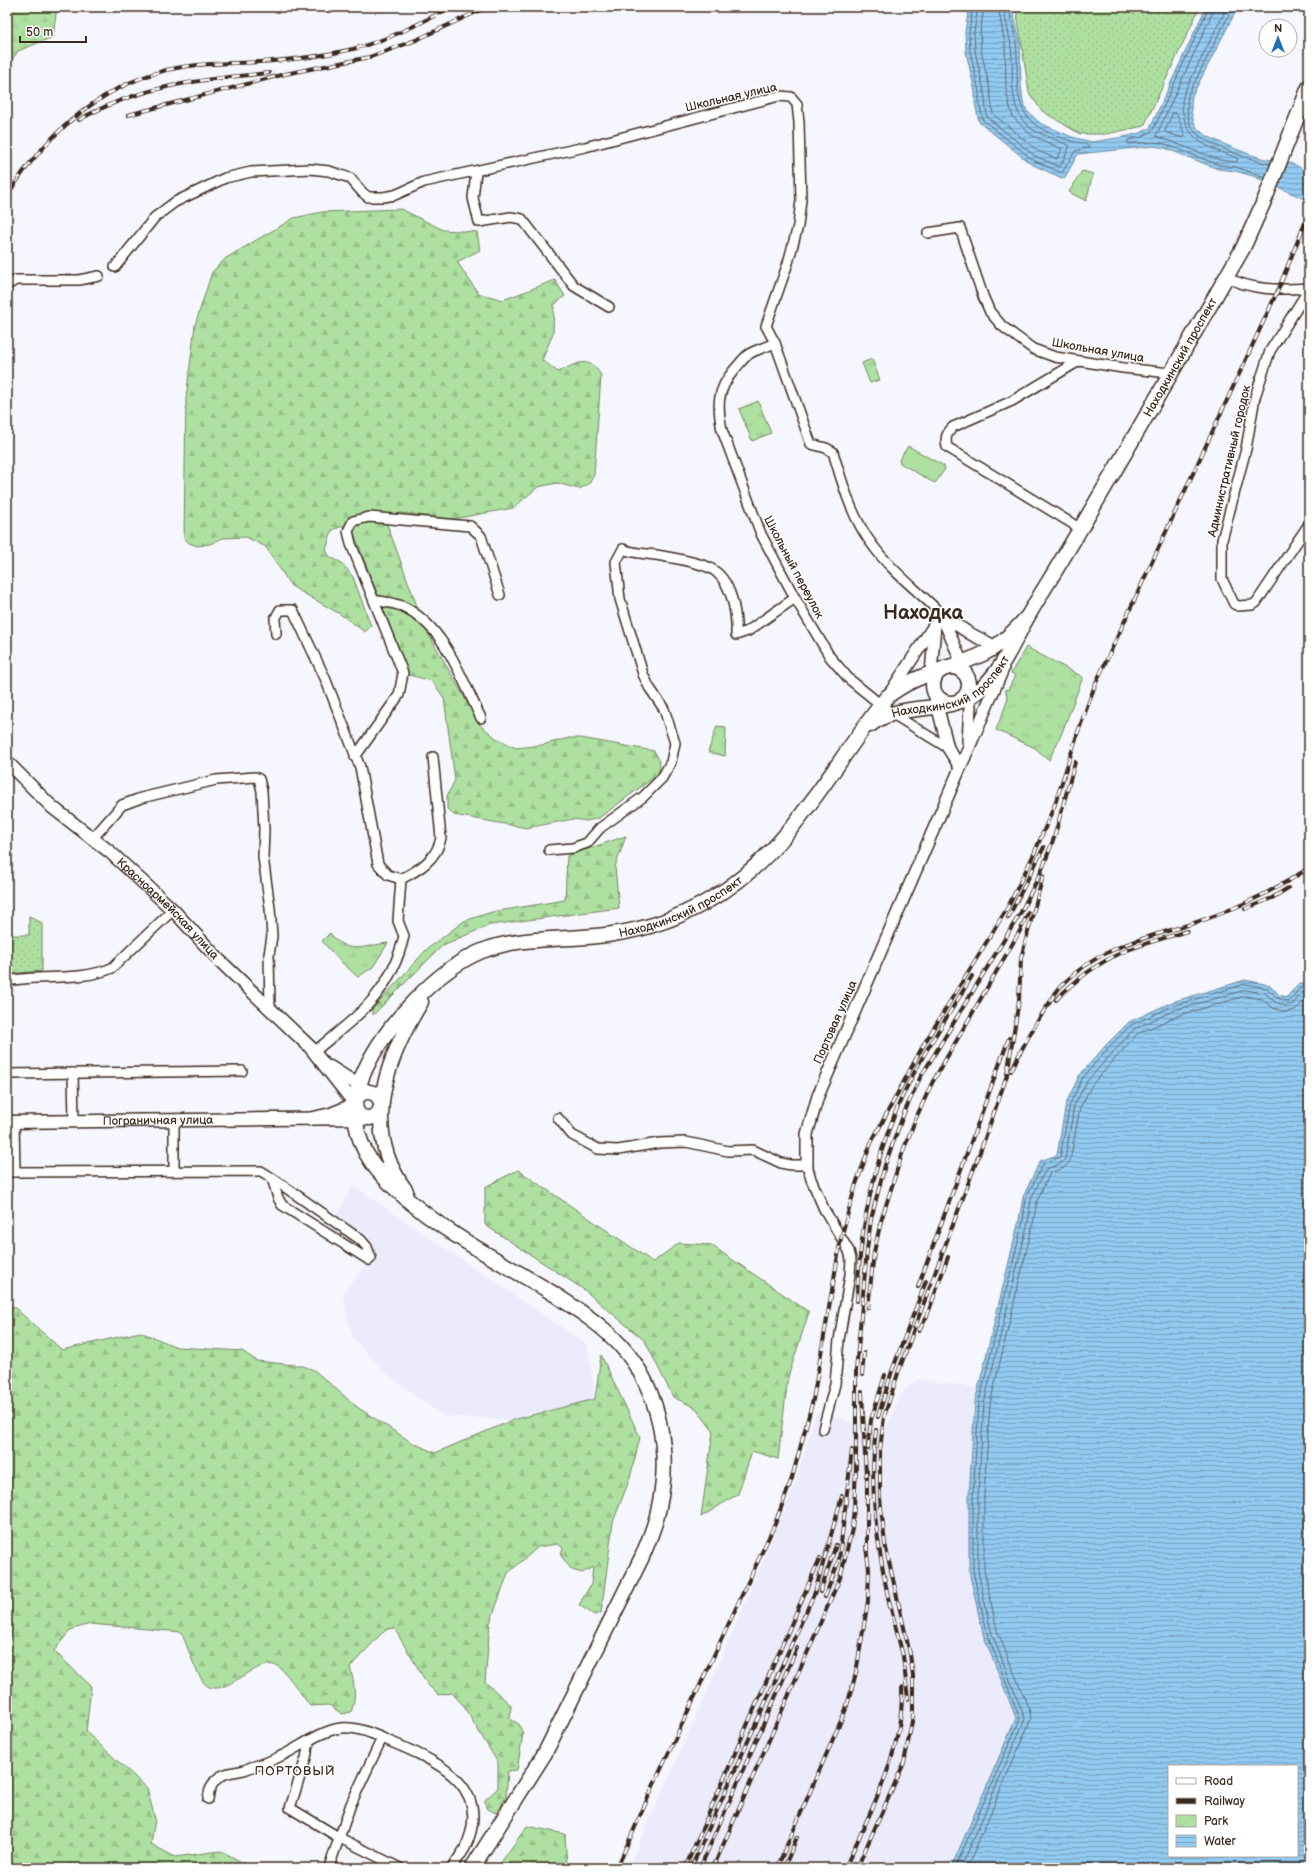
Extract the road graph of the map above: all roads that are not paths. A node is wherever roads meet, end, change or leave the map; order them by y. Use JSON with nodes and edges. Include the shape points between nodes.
{"nodes":[{"id":1,"x":1309,"y":86,"type":"edge"},
{"id":2,"x":476,"y":172,"type":"junction"},
{"id":3,"x":928,"y":233,"type":"dead end"},
{"id":4,"x":115,"y":267,"type":"dead end"},
{"id":5,"x":99,"y":276,"type":"dead end"},
{"id":6,"x":1226,"y":277,"type":"junction"},
{"id":7,"x":7,"y":285,"type":"edge"},
{"id":8,"x":1309,"y":289,"type":"edge"},
{"id":9,"x":609,"y":307,"type":"dead end"},
{"id":10,"x":775,"y":343,"type":"junction"},
{"id":11,"x":1080,"y":361,"type":"junction"},
{"id":12,"x":1170,"y":373,"type":"junction"},
{"id":13,"x":1309,"y":524,"type":"edge"},
{"id":14,"x":1080,"y":529,"type":"junction"},
{"id":15,"x":500,"y":595,"type":"dead end"},
{"id":16,"x":795,"y":598,"type":"junction"},
{"id":17,"x":374,"y":600,"type":"junction"},
{"id":18,"x":941,"y":614,"type":"junction"},
{"id":19,"x":1027,"y":617,"type":"junction"},
{"id":20,"x":934,"y":624,"type":"junction"},
{"id":21,"x":276,"y":634,"type":"dead end"},
{"id":22,"x":996,"y":647,"type":"junction"},
{"id":23,"x":1011,"y":651,"type":"junction"},
{"id":24,"x":963,"y":662,"type":"junction"},
{"id":25,"x":947,"y":667,"type":"junction"},
{"id":26,"x":931,"y":673,"type":"junction"},
{"id":27,"x":969,"y":682,"type":"junction"},
{"id":28,"x":933,"y":689,"type":"junction"},
{"id":29,"x":970,"y":697,"type":"junction"},
{"id":30,"x":955,"y":703,"type":"junction"},
{"id":31,"x":886,"y":705,"type":"junction"},
{"id":32,"x":938,"y":707,"type":"junction"},
{"id":33,"x":481,"y":718,"type":"dead end"},
{"id":34,"x":948,"y":748,"type":"junction"},
{"id":35,"x":967,"y":750,"type":"junction"},
{"id":36,"x":355,"y":757,"type":"junction"},
{"id":37,"x":433,"y":757,"type":"dead end"},
{"id":38,"x":7,"y":762,"type":"edge"},
{"id":39,"x":960,"y":767,"type":"junction"},
{"id":40,"x":93,"y":838,"type":"junction"},
{"id":41,"x":549,"y":850,"type":"dead end"},
{"id":42,"x":401,"y":879,"type":"junction"},
{"id":43,"x":172,"y":910,"type":"junction"},
{"id":44,"x":445,"y":972,"type":"junction"},
{"id":45,"x":7,"y":982,"type":"edge"},
{"id":46,"x":270,"y":1009,"type":"junction"},
{"id":47,"x":314,"y":1052,"type":"junction"},
{"id":48,"x":323,"y":1062,"type":"junction"},
{"id":49,"x":242,"y":1071,"type":"dead end"},
{"id":50,"x":73,"y":1073,"type":"junction"},
{"id":51,"x":7,"y":1074,"type":"edge"},
{"id":52,"x":359,"y":1084,"type":"junction"},
{"id":53,"x":371,"y":1093,"type":"junction"},
{"id":54,"x":355,"y":1104,"type":"junction"},
{"id":55,"x":381,"y":1106,"type":"junction"},
{"id":56,"x":361,"y":1118,"type":"junction"},
{"id":57,"x":558,"y":1118,"type":"dead end"},
{"id":58,"x":308,"y":1119,"type":"junction"},
{"id":59,"x":74,"y":1121,"type":"junction"},
{"id":60,"x":174,"y":1121,"type":"junction"},
{"id":61,"x":11,"y":1122,"type":"edge"},
{"id":62,"x":807,"y":1164,"type":"junction"},
{"id":63,"x":174,"y":1171,"type":"junction"},
{"id":64,"x":11,"y":1172,"type":"edge"},
{"id":65,"x":272,"y":1178,"type":"junction"},
{"id":66,"x":432,"y":1219,"type":"junction"},
{"id":67,"x":823,"y":1430,"type":"dead end"},
{"id":68,"x":382,"y":1738,"type":"junction"},
{"id":69,"x":308,"y":1742,"type":"junction"},
{"id":70,"x":208,"y":1799,"type":"dead end"},
{"id":71,"x":340,"y":1838,"type":"junction"},
{"id":72,"x":330,"y":1867,"type":"dead end"},
{"id":73,"x":400,"y":1868,"type":"edge"},
{"id":74,"x":452,"y":1868,"type":"edge"},
{"id":75,"x":472,"y":1868,"type":"edge"}],
"edges":[{"from":1,"to":6,"type":"main road","name":"Находкинский проспект","via":[[1265,199],[1243,248]]},
{"from":2,"to":4,"type":"street","name":"Школьная улица","via":[[424,182],[395,195],[383,197],[368,196],[350,178],[310,168],[251,172],[225,178],[175,202],[155,217]]},
{"from":2,"to":9,"type":"street","via":[[473,198],[479,222],[511,217],[522,219],[574,286]]},
{"from":2,"to":10,"type":"street","name":"Школьная улица","via":[[585,147],[779,96],[791,97],[797,104],[799,122],[801,200],[798,226],[788,263],[766,326]]},
{"from":3,"to":11,"type":"street","name":"Школьная улица","via":[[960,228],[983,296],[990,312],[1002,326],[1033,349],[1055,357]]},
{"from":5,"to":7,"type":"street","via":[[80,280],[16,280]]},
{"from":6,"to":8,"type":"street","via":[[1240,285],[1254,288]]},
{"from":6,"to":12,"type":"main road","name":"Находкинский проспект"},
{"from":8,"to":13,"type":"street","name":"Административный городок","via":[[1270,351],[1255,397],[1246,449],[1222,540],[1222,579],[1234,604],[1238,606],[1256,603]]},
{"from":10,"to":16,"type":"street","name":"Школьный переулок","via":[[749,354],[726,380],[721,389],[719,415],[722,430],[761,534]]},
{"from":10,"to":18,"type":"street","name":"Школьная улица","via":[[810,444],[833,452],[847,499],[873,547],[896,573]]},
{"from":11,"to":12,"type":"street","name":"Школьная улица"},
{"from":11,"to":14,"type":"street","via":[[1012,401],[953,427],[947,433],[946,440],[947,447]]},
{"from":12,"to":14,"type":"main road","name":"Находкинский проспект"},
{"from":14,"to":19,"type":"main road","name":"Находкинский проспект"},
{"from":15,"to":17,"type":"street","via":[[481,536],[470,526],[369,517],[353,521],[348,530],[351,544]]},
{"from":16,"to":31,"type":"street","name":"Школьный переулок","via":[[838,669]]},
{"from":16,"to":41,"type":"street","via":[[748,631],[736,635],[734,602],[724,581],[711,569],[655,555],[631,553],[623,549],[616,562],[623,611],[643,674],[664,709],[676,743],[672,762],[643,796],[600,828],[587,843],[573,848]]},
{"from":17,"to":33,"type":"street","via":[[402,606],[429,624],[450,653]]},
{"from":17,"to":36,"type":"street","via":[[403,673],[399,694]]},
{"from":18,"to":20,"type":"street"},
{"from":18,"to":22,"type":"street"},
{"from":18,"to":24,"type":"street"},
{"from":19,"to":22,"type":"main road","name":"Находкинский проспект"},
{"from":19,"to":23,"type":"main road","name":"Находкинский проспект"},
{"from":20,"to":26,"type":"street"},
{"from":20,"to":31,"type":"street"},
{"from":21,"to":36,"type":"street","via":[[275,619],[280,610],[293,610],[325,678]]},
{"from":22,"to":24,"type":"main road","name":"Находкинский проспект"},
{"from":23,"to":29,"type":"main road","name":"Находкинский проспект","via":[[989,681]]},
{"from":23,"to":35,"type":"street","name":"Портовая улица"},
{"from":24,"to":25,"type":"main road","name":"Находкинский проспект"},
{"from":24,"to":27,"type":"street"},
{"from":25,"to":26,"type":"main road","name":"Находкинский проспект"},
{"from":25,"to":27,"type":"main road","via":[[963,672]]},
{"from":25,"to":28,"type":"main road","via":[[937,673],[932,684]]},
{"from":26,"to":28,"type":"street"},
{"from":26,"to":31,"type":"main road","name":"Находкинский проспект","via":[[903,686]]},
{"from":27,"to":29,"type":"street"},
{"from":27,"to":30,"type":"main road","via":[[965,698]]},
{"from":28,"to":30,"type":"main road","via":[[938,699]]},
{"from":28,"to":32,"type":"street"},
{"from":29,"to":30,"type":"main road","name":"Находкинский проспект"},
{"from":29,"to":35,"type":"street"},
{"from":30,"to":32,"type":"main road","name":"Находкинский проспект"},
{"from":31,"to":32,"type":"main road","name":"Находкинский проспект"},
{"from":31,"to":34,"type":"street","name":"Школьный переулок"},
{"from":31,"to":44,"type":"main road","name":"Находкинский проспект","via":[[855,739],[778,844],[746,875],[711,899],[671,919],[633,930],[512,943],[485,950],[462,960]]},
{"from":32,"to":34,"type":"street"},
{"from":34,"to":39,"type":"street"},
{"from":35,"to":39,"type":"street","name":"Портовая улица"},
{"from":36,"to":42,"type":"street","via":[[360,767],[378,864],[388,875]]},
{"from":37,"to":42,"type":"street","via":[[440,845],[435,855],[418,871]]},
{"from":38,"to":40,"type":"main road","name":"Красноармейская улица","via":[[52,807]]},
{"from":39,"to":62,"type":"street","name":"Портовая улица","via":[[818,1096],[807,1134]]},
{"from":40,"to":43,"type":"main road","name":"Красноармейская улица"},
{"from":40,"to":46,"type":"street","via":[[122,805],[141,798],[216,780],[255,777],[259,779],[262,791],[263,857],[272,936],[269,955]]},
{"from":42,"to":47,"type":"street","via":[[398,921],[404,936],[393,969],[380,992],[366,1009]]},
{"from":43,"to":45,"type":"street","via":[[112,968],[100,974],[20,978]]},
{"from":43,"to":46,"type":"main road","name":"Красноармейская улица"},
{"from":44,"to":52,"type":"main road","via":[[389,1030]]},
{"from":44,"to":55,"type":"main road","via":[[422,1001],[403,1033],[387,1074]]},
{"from":46,"to":47,"type":"main road","name":"Красноармейская улица"},
{"from":47,"to":48,"type":"main road","name":"Красноармейская улица"},
{"from":48,"to":52,"type":"main road","name":"Красноармейская улица"},
{"from":48,"to":54,"type":"main road","name":"Красноармейская улица"},
{"from":49,"to":50,"type":"street"},
{"from":50,"to":51,"type":"street"},
{"from":50,"to":59,"type":"street"},
{"from":52,"to":53,"type":"main road","name":"Красноармейская улица"},
{"from":52,"to":54,"type":"main road"},
{"from":53,"to":54,"type":"main road","via":[[361,1095]]},
{"from":53,"to":55,"type":"main road","via":[[380,1100]]},
{"from":54,"to":56,"type":"main road"},
{"from":54,"to":58,"type":"main road","name":"Пограничная улица","via":[[331,1114]]},
{"from":55,"to":56,"type":"main road","via":[[376,1115]]},
{"from":55,"to":66,"type":"main road","via":[[385,1152],[406,1191]]},
{"from":56,"to":58,"type":"main road","name":"Пограничная улица"},
{"from":56,"to":66,"type":"main road","via":[[362,1144],[374,1166],[411,1203]]},
{"from":57,"to":62,"type":"street","via":[[572,1135],[598,1149],[618,1150],[659,1143],[686,1142],[728,1151],[753,1150],[781,1163]]},
{"from":58,"to":60,"type":"main road","name":"Пограничная улица"},
{"from":59,"to":60,"type":"main road","name":"Пограничная улица"},
{"from":59,"to":61,"type":"main road","name":"Пограничная улица"},
{"from":60,"to":63,"type":"street"},
{"from":61,"to":64,"type":"street"},
{"from":62,"to":67,"type":"street","via":[[824,1209],[849,1251],[851,1259],[835,1384]]},
{"from":63,"to":64,"type":"street"},
{"from":63,"to":65,"type":"street","via":[[261,1171]]},
{"from":65,"to":65,"type":"street","via":[[361,1240],[371,1258],[369,1260],[282,1205]]},
{"from":66,"to":75,"type":"main road","via":[[578,1310],[605,1330],[623,1348],[648,1388],[656,1409],[663,1448],[663,1489],[659,1510],[642,1557],[545,1753]]},
{"from":68,"to":69,"type":"street","via":[[364,1731],[341,1728]]},
{"from":68,"to":71,"type":"street","via":[[351,1804]]},
{"from":68,"to":74,"type":"street","via":[[422,1754],[447,1769],[460,1781],[474,1814],[464,1848]]},
{"from":69,"to":70,"type":"street","via":[[279,1758],[222,1775],[209,1789]]},
{"from":69,"to":71,"type":"street","via":[[306,1758],[290,1808]]},
{"from":71,"to":72,"type":"street"},
{"from":71,"to":73,"type":"street"}]}
